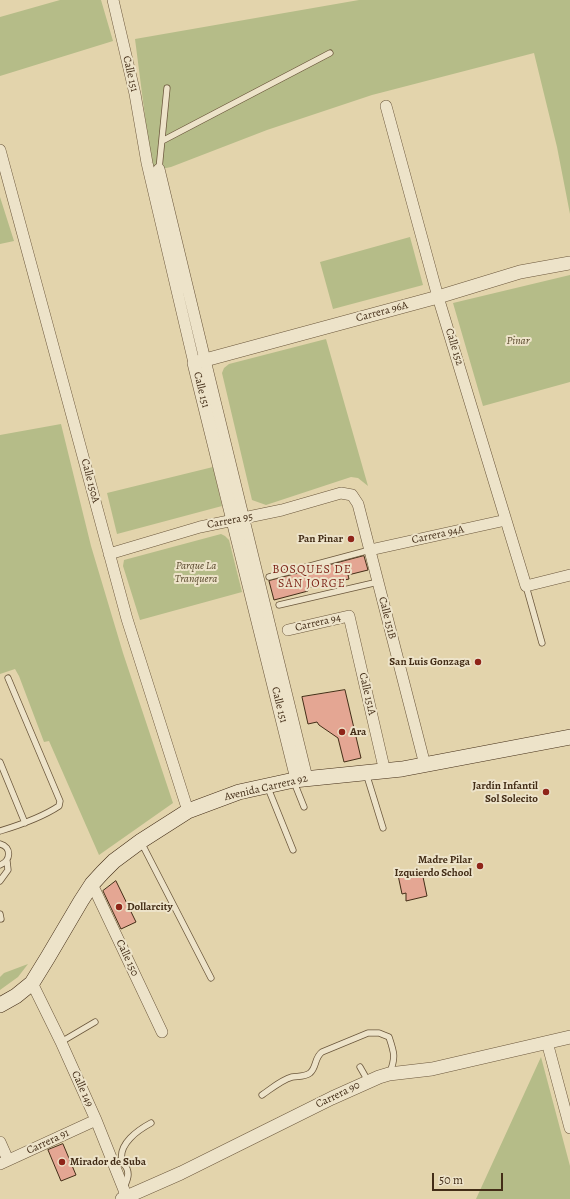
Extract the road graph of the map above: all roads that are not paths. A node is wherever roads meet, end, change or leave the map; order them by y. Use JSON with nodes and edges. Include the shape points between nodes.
{"nodes":[{"id":1,"x":113,"y":0,"type":"edge"},
{"id":2,"x":330,"y":53,"type":"dead end"},
{"id":3,"x":167,"y":88,"type":"dead end"},
{"id":4,"x":386,"y":106,"type":"dead end"},
{"id":5,"x":162,"y":141,"type":"junction"},
{"id":6,"x":0,"y":150,"type":"edge"},
{"id":7,"x":159,"y":169,"type":"joint"},
{"id":8,"x":570,"y":263,"type":"edge"},
{"id":9,"x":438,"y":297,"type":"junction"},
{"id":10,"x":199,"y":361,"type":"junction"},
{"id":11,"x":352,"y":495,"type":"joint"},
{"id":12,"x":238,"y":520,"type":"junction"},
{"id":13,"x":506,"y":520,"type":"junction"},
{"id":14,"x":370,"y":550,"type":"junction"},
{"id":15,"x":109,"y":554,"type":"junction"},
{"id":16,"x":570,"y":575,"type":"edge"},
{"id":17,"x":269,"y":577,"type":"dead end"},
{"id":18,"x":378,"y":582,"type":"junction"},
{"id":19,"x":526,"y":586,"type":"junction"},
{"id":20,"x":280,"y":605,"type":"dead end"},
{"id":21,"x":349,"y":616,"type":"joint"},
{"id":22,"x":288,"y":630,"type":"dead end"},
{"id":23,"x":542,"y":643,"type":"dead end"},
{"id":24,"x":8,"y":678,"type":"dead end"},
{"id":25,"x":570,"y":737,"type":"edge"},
{"id":26,"x":0,"y":762,"type":"edge"},
{"id":27,"x":425,"y":765,"type":"junction"},
{"id":28,"x":385,"y":772,"type":"junction"},
{"id":29,"x":366,"y":773,"type":"junction"},
{"id":30,"x":299,"y":779,"type":"junction"},
{"id":31,"x":267,"y":785,"type":"junction"},
{"id":32,"x":304,"y":807,"type":"dead end"},
{"id":33,"x":188,"y":811,"type":"junction"},
{"id":34,"x":25,"y":824,"type":"junction"},
{"id":35,"x":383,"y":828,"type":"dead end"},
{"id":36,"x":0,"y":831,"type":"edge"},
{"id":37,"x":141,"y":841,"type":"junction"},
{"id":38,"x":0,"y":844,"type":"edge"},
{"id":39,"x":293,"y":850,"type":"dead end"},
{"id":40,"x":7,"y":862,"type":"junction"},
{"id":41,"x":0,"y":865,"type":"edge"},
{"id":42,"x":0,"y":881,"type":"edge"},
{"id":43,"x":92,"y":884,"type":"junction"},
{"id":44,"x":211,"y":978,"type":"dead end"},
{"id":45,"x":32,"y":983,"type":"junction"},
{"id":46,"x":0,"y":1005,"type":"edge"},
{"id":47,"x":95,"y":1022,"type":"dead end"},
{"id":48,"x":162,"y":1032,"type":"dead end"},
{"id":49,"x":570,"y":1037,"type":"edge"},
{"id":50,"x":60,"y":1042,"type":"junction"},
{"id":51,"x":547,"y":1042,"type":"junction"},
{"id":52,"x":360,"y":1067,"type":"dead end"},
{"id":53,"x":389,"y":1074,"type":"junction"},
{"id":54,"x":368,"y":1081,"type":"junction"},
{"id":55,"x":262,"y":1095,"type":"dead end"},
{"id":56,"x":96,"y":1120,"type":"junction"},
{"id":57,"x":151,"y":1123,"type":"dead end"},
{"id":58,"x":570,"y":1128,"type":"edge"},
{"id":59,"x":0,"y":1142,"type":"edge"},
{"id":60,"x":4,"y":1162,"type":"edge"},
{"id":61,"x":123,"y":1196,"type":"edge"}],
"edges":[{"from":1,"to":10,"type":"street","name":"Calle 151","via":[[135,94],[147,162]]},
{"from":2,"to":5,"type":"lane"},
{"from":3,"to":5,"type":"lane"},
{"from":4,"to":9,"type":"street","name":"Calle 152"},
{"from":5,"to":7,"type":"lane"},
{"from":6,"to":15,"type":"street","name":"Calle 150A"},
{"from":7,"to":10,"type":"street","name":"Calle 151"},
{"from":8,"to":9,"type":"street","name":"Carrera 96A","via":[[526,271]]},
{"from":9,"to":10,"type":"street","name":"Carrera 96A"},
{"from":9,"to":13,"type":"street","name":"Calle 152"},
{"from":10,"to":12,"type":"street","name":"Calle 151"},
{"from":11,"to":12,"type":"street","name":"Carrera 95","via":[[342,493]]},
{"from":11,"to":14,"type":"street","name":"Calle 151B","via":[[358,504]]},
{"from":12,"to":15,"type":"street","name":"Carrera 95","via":[[182,532]]},
{"from":12,"to":30,"type":"street","name":"Calle 151"},
{"from":13,"to":14,"type":"street","name":"Carrera 94A"},
{"from":13,"to":19,"type":"street","name":"Calle 152"},
{"from":14,"to":17,"type":"lane"},
{"from":14,"to":18,"type":"street","name":"Calle 151B"},
{"from":15,"to":33,"type":"street","name":"Calle 150A"},
{"from":16,"to":19,"type":"street"},
{"from":18,"to":20,"type":"lane"},
{"from":18,"to":27,"type":"street","name":"Calle 151B"},
{"from":19,"to":23,"type":"lane"},
{"from":21,"to":22,"type":"street","name":"Carrera 94"},
{"from":21,"to":28,"type":"street","name":"Calle 151A"},
{"from":24,"to":34,"type":"lane","via":[[60,801],[54,810]]},
{"from":25,"to":27,"type":"main road","name":"Avenida Carrera 92"},
{"from":26,"to":34,"type":"lane"},
{"from":27,"to":28,"type":"main road","name":"Avenida Carrera 92"},
{"from":28,"to":29,"type":"main road","name":"Avenida Carrera 92"},
{"from":29,"to":30,"type":"main road","name":"Avenida Carrera 92"},
{"from":29,"to":35,"type":"lane"},
{"from":30,"to":31,"type":"main road","name":"Avenida Carrera 92"},
{"from":30,"to":32,"type":"lane"},
{"from":31,"to":33,"type":"main road","name":"Avenida Carrera 92","via":[[239,792]]},
{"from":31,"to":39,"type":"lane"},
{"from":33,"to":37,"type":"main road","name":"Avenida Carrera 92"},
{"from":34,"to":36,"type":"lane"},
{"from":37,"to":43,"type":"main road","name":"Avenida Carrera 92","via":[[114,861]]},
{"from":37,"to":44,"type":"lane"},
{"from":38,"to":40,"type":"lane","via":[[7,850]]},
{"from":40,"to":41,"type":"lane"},
{"from":40,"to":42,"type":"lane","via":[[8,870]]},
{"from":43,"to":45,"type":"main road","name":"Avenida Carrera 92"},
{"from":43,"to":48,"type":"street","name":"Calle 150"},
{"from":45,"to":46,"type":"main road","name":"Avenida Carrera 92"},
{"from":45,"to":50,"type":"street","name":"Calle 149"},
{"from":47,"to":50,"type":"lane"},
{"from":49,"to":51,"type":"street","name":"Carrera 90"},
{"from":50,"to":56,"type":"street","name":"Calle 149"},
{"from":51,"to":53,"type":"street","name":"Carrera 90","via":[[439,1067]]},
{"from":51,"to":58,"type":"street"},
{"from":52,"to":54,"type":"lane"},
{"from":53,"to":54,"type":"street","name":"Carrera 90"},
{"from":53,"to":55,"type":"lane","via":[[394,1061],[394,1050],[389,1037],[379,1033],[368,1033],[322,1052],[310,1073],[290,1078]]},
{"from":54,"to":61,"type":"street","name":"Carrera 90","via":[[186,1171]]},
{"from":56,"to":60,"type":"street","name":"Carrera 91"},
{"from":56,"to":61,"type":"street","name":"Calle 149"},
{"from":57,"to":61,"type":"lane","via":[[136,1132],[124,1148],[123,1163],[128,1175]]},
{"from":59,"to":60,"type":"street"}]}
